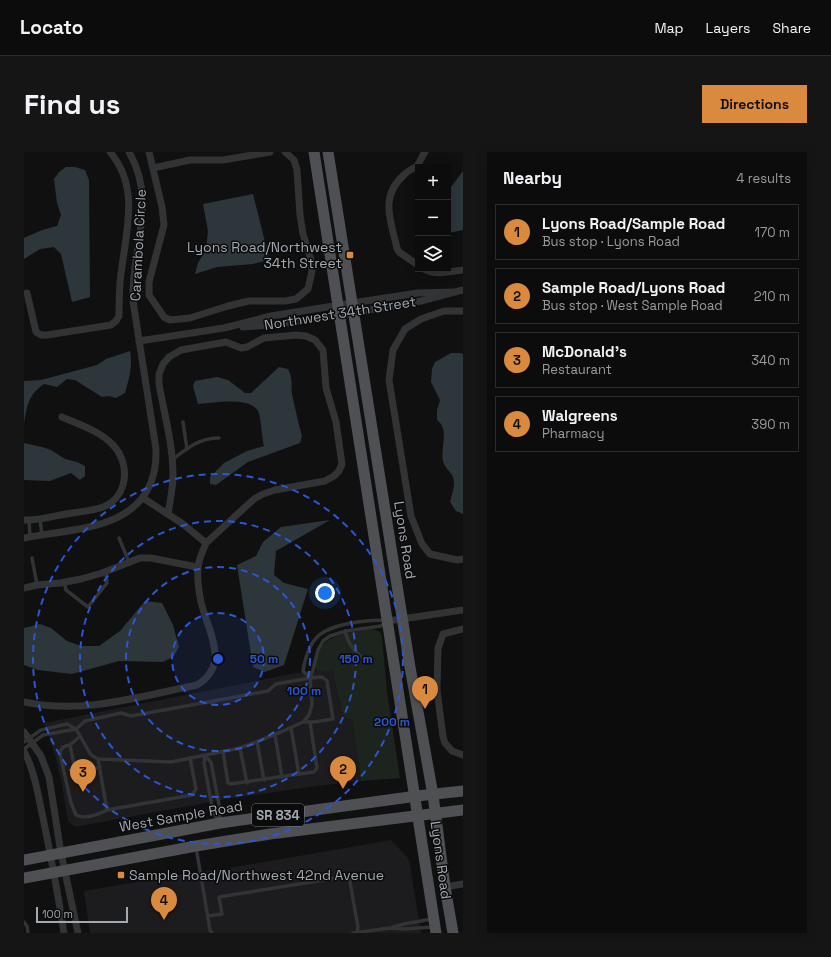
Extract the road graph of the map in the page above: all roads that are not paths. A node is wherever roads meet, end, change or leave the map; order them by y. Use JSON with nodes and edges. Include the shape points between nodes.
{"nodes":[{"id":1,"x":110,"y":152,"type":"edge"},
{"id":2,"x":129,"y":152,"type":"edge"},
{"id":3,"x":149,"y":152,"type":"edge"},
{"id":4,"x":270,"y":152,"type":"edge"},
{"id":5,"x":286,"y":152,"type":"edge"},
{"id":6,"x":314,"y":152,"type":"edge"},
{"id":7,"x":328,"y":152,"type":"edge"},
{"id":8,"x":425,"y":152,"type":"edge"},
{"id":9,"x":153,"y":168,"type":"junction"},
{"id":10,"x":415,"y":263,"type":"edge"},
{"id":11,"x":463,"y":270,"type":"edge"},
{"id":12,"x":451,"y":271,"type":"edge"},
{"id":13,"x":432,"y":272,"type":"edge"},
{"id":14,"x":445,"y":272,"type":"edge"},
{"id":15,"x":463,"y":290,"type":"edge"},
{"id":16,"x":27,"y":293,"type":"dead end"},
{"id":17,"x":353,"y":308,"type":"junction"},
{"id":18,"x":339,"y":310,"type":"junction"},
{"id":19,"x":463,"y":311,"type":"edge"},
{"id":20,"x":224,"y":328,"type":"junction"},
{"id":21,"x":139,"y":341,"type":"junction"},
{"id":22,"x":62,"y":417,"type":"dead end"},
{"id":23,"x":182,"y":422,"type":"dead end"},
{"id":24,"x":219,"y":438,"type":"dead end"},
{"id":25,"x":187,"y":449,"type":"junction"},
{"id":26,"x":172,"y":460,"type":"junction"},
{"id":27,"x":143,"y":498,"type":"junction"},
{"id":28,"x":168,"y":514,"type":"junction"},
{"id":29,"x":40,"y":519,"type":"junction"},
{"id":30,"x":26,"y":520,"type":"edge"},
{"id":31,"x":42,"y":535,"type":"junction"},
{"id":32,"x":27,"y":538,"type":"edge"},
{"id":33,"x":119,"y":538,"type":"dead end"},
{"id":34,"x":206,"y":543,"type":"junction"},
{"id":35,"x":32,"y":558,"type":"dead end"},
{"id":36,"x":463,"y":559,"type":"edge"},
{"id":37,"x":129,"y":562,"type":"junction"},
{"id":38,"x":197,"y":567,"type":"junction"},
{"id":39,"x":106,"y":572,"type":"junction"},
{"id":40,"x":64,"y":582,"type":"junction"},
{"id":41,"x":37,"y":585,"type":"junction"},
{"id":42,"x":24,"y":588,"type":"edge"},
{"id":43,"x":463,"y":610,"type":"edge"},
{"id":44,"x":403,"y":618,"type":"junction"},
{"id":45,"x":388,"y":621,"type":"junction"},
{"id":46,"x":463,"y":629,"type":"edge"},
{"id":47,"x":345,"y":631,"type":"junction"},
{"id":48,"x":368,"y":662,"type":"dead end"},
{"id":49,"x":310,"y":678,"type":"junction"},
{"id":50,"x":24,"y":702,"type":"edge"},
{"id":51,"x":303,"y":722,"type":"junction"},
{"id":52,"x":310,"y":722,"type":"junction"},
{"id":53,"x":291,"y":728,"type":"junction"},
{"id":54,"x":76,"y":729,"type":"junction"},
{"id":55,"x":24,"y":732,"type":"edge"},
{"id":56,"x":275,"y":735,"type":"junction"},
{"id":57,"x":79,"y":737,"type":"junction"},
{"id":58,"x":29,"y":741,"type":"edge"},
{"id":59,"x":257,"y":742,"type":"junction"},
{"id":60,"x":70,"y":745,"type":"junction"},
{"id":61,"x":240,"y":748,"type":"junction"},
{"id":62,"x":24,"y":750,"type":"edge"},
{"id":63,"x":223,"y":752,"type":"junction"},
{"id":64,"x":463,"y":755,"type":"edge"},
{"id":65,"x":205,"y":756,"type":"junction"},
{"id":66,"x":190,"y":758,"type":"junction"},
{"id":67,"x":98,"y":759,"type":"junction"},
{"id":68,"x":99,"y":768,"type":"junction"},
{"id":69,"x":299,"y":774,"type":"junction"},
{"id":70,"x":282,"y":777,"type":"junction"},
{"id":71,"x":264,"y":780,"type":"junction"},
{"id":72,"x":247,"y":783,"type":"junction"},
{"id":73,"x":463,"y":791,"type":"edge"},
{"id":74,"x":433,"y":795,"type":"junction"},
{"id":75,"x":416,"y":796,"type":"junction"},
{"id":76,"x":107,"y":810,"type":"junction"},
{"id":77,"x":463,"y":810,"type":"edge"},
{"id":78,"x":419,"y":814,"type":"junction"},
{"id":79,"x":435,"y":814,"type":"junction"},
{"id":80,"x":220,"y":823,"type":"junction"},
{"id":81,"x":196,"y":846,"type":"junction"},
{"id":82,"x":56,"y":854,"type":"junction"},
{"id":83,"x":24,"y":860,"type":"edge"},
{"id":84,"x":65,"y":870,"type":"junction"},
{"id":85,"x":54,"y":872,"type":"junction"},
{"id":86,"x":24,"y":878,"type":"edge"},
{"id":87,"x":463,"y":884,"type":"edge"},
{"id":88,"x":445,"y":887,"type":"junction"},
{"id":89,"x":208,"y":916,"type":"junction"},
{"id":90,"x":24,"y":922,"type":"edge"},
{"id":91,"x":435,"y":926,"type":"edge"},
{"id":92,"x":390,"y":928,"type":"junction"},
{"id":93,"x":28,"y":933,"type":"edge"},
{"id":94,"x":64,"y":933,"type":"edge"},
{"id":95,"x":78,"y":933,"type":"edge"},
{"id":96,"x":212,"y":933,"type":"edge"},
{"id":97,"x":356,"y":933,"type":"edge"},
{"id":98,"x":453,"y":933,"type":"edge"}],
"edges":[{"from":1,"to":16,"type":"street","via":[[120,164],[125,178],[130,209],[116,321],[111,325],[41,335],[36,332]]},
{"from":2,"to":21,"type":"street","name":"Carambola Circle","via":[[142,183],[143,198],[132,284]]},
{"from":3,"to":9,"type":"street"},
{"from":4,"to":9,"type":"street","via":[[223,160],[190,160]]},
{"from":5,"to":9,"type":"street","via":[[294,160],[297,170],[300,215],[311,260],[312,271],[308,288],[296,299],[249,301],[178,320],[164,317],[149,295],[153,262],[164,224]]},
{"from":6,"to":18,"type":"main road","name":"Lyons Road"},
{"from":7,"to":17,"type":"main road","name":"Lyons Road"},
{"from":8,"to":10,"type":"street","via":[[417,165],[394,185],[388,201],[397,248]]},
{"from":11,"to":12,"type":"street"},
{"from":13,"to":14,"type":"street"},
{"from":15,"to":17,"type":"street","name":"Northwest 34th Street","via":[[421,301]]},
{"from":17,"to":18,"type":"street","name":"Northwest 34th Street"},
{"from":17,"to":18,"type":"street","name":"Northwest 34th Street"},
{"from":17,"to":44,"type":"main road","name":"Lyons Road"},
{"from":18,"to":20,"type":"street","name":"Northwest 34th Street","via":[[270,325]]},
{"from":18,"to":20,"type":"street","name":"Northwest 34th Street","via":[[271,316]]},
{"from":18,"to":45,"type":"main road","name":"Lyons Road"},
{"from":19,"to":36,"type":"street","via":[[444,311],[421,319],[405,329],[393,350],[389,380],[411,516],[422,544],[430,554]]},
{"from":20,"to":21,"type":"street","name":"Northwest 34th Street"},
{"from":21,"to":27,"type":"street","name":"Carambola Circle","via":[[156,449],[156,467]]},
{"from":22,"to":29,"type":"street","via":[[95,432],[113,445],[123,461],[123,483],[120,492],[103,507]]},
{"from":23,"to":25,"type":"lane"},
{"from":24,"to":25,"type":"lane","via":[[210,437]]},
{"from":25,"to":26,"type":"lane"},
{"from":26,"to":28,"type":"street","via":[[172,491]]},
{"from":26,"to":34,"type":"street","via":[[159,384],[159,374],[169,357],[181,350],[226,342],[241,348],[264,338],[296,335],[315,340],[323,350],[326,388],[336,422],[342,464],[339,471],[326,481],[263,494],[254,499]]},
{"from":27,"to":28,"type":"street"},
{"from":27,"to":31,"type":"street","via":[[125,514],[110,522]]},
{"from":28,"to":34,"type":"street"},
{"from":29,"to":30,"type":"street"},
{"from":29,"to":31,"type":"lane"},
{"from":30,"to":32,"type":"lane"},
{"from":31,"to":32,"type":"street"},
{"from":33,"to":37,"type":"lane"},
{"from":34,"to":38,"type":"street"},
{"from":35,"to":41,"type":"lane"},
{"from":37,"to":38,"type":"street","via":[[151,558]]},
{"from":37,"to":39,"type":"street"},
{"from":38,"to":50,"type":"street","via":[[201,602],[216,661],[212,672],[204,681],[198,685],[95,705]]},
{"from":39,"to":40,"type":"street"},
{"from":39,"to":40,"type":"lane","via":[[107,583],[88,607],[66,590]]},
{"from":40,"to":41,"type":"street"},
{"from":41,"to":42,"type":"street"},
{"from":43,"to":44,"type":"street"},
{"from":44,"to":45,"type":"street"},
{"from":44,"to":74,"type":"main road","name":"Lyons Road"},
{"from":45,"to":47,"type":"lane","via":[[381,626]]},
{"from":45,"to":49,"type":"lane","via":[[380,619],[353,623],[318,635],[305,658],[303,670]]},
{"from":45,"to":75,"type":"main road","name":"Lyons Road"},
{"from":46,"to":64,"type":"street","via":[[443,634],[438,648],[437,690],[445,743],[452,751]]},
{"from":47,"to":48,"type":"lane","via":[[352,649]]},
{"from":47,"to":49,"type":"lane","via":[[323,641]]},
{"from":49,"to":51,"type":"lane","via":[[312,705]]},
{"from":49,"to":52,"type":"lane","via":[[322,677],[327,681],[333,719]]},
{"from":49,"to":54,"type":"lane","via":[[276,684],[268,691],[131,716],[121,713],[85,721]]},
{"from":51,"to":52,"type":"lane"},
{"from":51,"to":53,"type":"lane"},
{"from":52,"to":69,"type":"lane","via":[[317,768],[314,772]]},
{"from":53,"to":56,"type":"lane"},
{"from":53,"to":69,"type":"lane"},
{"from":54,"to":57,"type":"lane"},
{"from":54,"to":58,"type":"lane","via":[[43,735]]},
{"from":54,"to":58,"type":"lane","via":[[67,724],[52,726],[41,730]]},
{"from":55,"to":58,"type":"street"},
{"from":56,"to":59,"type":"lane"},
{"from":56,"to":70,"type":"lane"},
{"from":57,"to":60,"type":"lane"},
{"from":57,"to":67,"type":"lane","via":[[91,755]]},
{"from":58,"to":62,"type":"lane"},
{"from":58,"to":82,"type":"street","via":[[42,756],[49,777]]},
{"from":59,"to":61,"type":"lane"},
{"from":59,"to":71,"type":"lane"},
{"from":60,"to":68,"type":"lane","via":[[77,768]]},
{"from":60,"to":76,"type":"lane","via":[[64,746],[60,754],[76,815],[84,817]]},
{"from":61,"to":63,"type":"lane"},
{"from":61,"to":72,"type":"lane"},
{"from":62,"to":82,"type":"street","via":[[30,762]]},
{"from":63,"to":65,"type":"lane"},
{"from":63,"to":72,"type":"lane","via":[[228,783]]},
{"from":65,"to":66,"type":"lane"},
{"from":65,"to":80,"type":"lane","via":[[213,812]]},
{"from":65,"to":80,"type":"lane","via":[[211,762]]},
{"from":66,"to":67,"type":"lane","via":[[171,762]]},
{"from":66,"to":76,"type":"lane","via":[[196,789],[192,795]]},
{"from":67,"to":68,"type":"lane"},
{"from":68,"to":76,"type":"lane"},
{"from":69,"to":70,"type":"lane"},
{"from":70,"to":71,"type":"lane"},
{"from":71,"to":72,"type":"lane"},
{"from":73,"to":74,"type":"main road","name":"West Sample Road","number":"SR 834"},
{"from":74,"to":75,"type":"main road","name":"West Sample Road","number":"SR 834"},
{"from":74,"to":79,"type":"main road","name":"Lyons Road"},
{"from":75,"to":78,"type":"main road","name":"Lyons Road"},
{"from":75,"to":80,"type":"main road","name":"West Sample Road","number":"SR 834"},
{"from":77,"to":79,"type":"main road","number":"SR 834"},
{"from":78,"to":79,"type":"main road","number":"SR 834"},
{"from":78,"to":81,"type":"main road","number":"SR 834"},
{"from":78,"to":91,"type":"main road","name":"Lyons Road"},
{"from":79,"to":88,"type":"main road","name":"Lyons Road"},
{"from":80,"to":82,"type":"main road","name":"West Sample Road","number":"SR 834"},
{"from":81,"to":84,"type":"main road","number":"SR 834"},
{"from":81,"to":89,"type":"lane"},
{"from":82,"to":83,"type":"main road","name":"West Sample Road","number":"SR 834"},
{"from":82,"to":84,"type":"street"},
{"from":82,"to":85,"type":"street"},
{"from":84,"to":85,"type":"main road","number":"SR 834"},
{"from":84,"to":95,"type":"street"},
{"from":85,"to":86,"type":"main road","number":"SR 834"},
{"from":85,"to":94,"type":"street"},
{"from":87,"to":88,"type":"street"},
{"from":88,"to":98,"type":"main road","name":"Lyons Road"},
{"from":89,"to":96,"type":"lane"},
{"from":89,"to":97,"type":"lane","via":[[222,914],[218,897],[349,876],[358,927]]},
{"from":90,"to":93,"type":"lane"},
{"from":91,"to":92,"type":"lane"},
{"from":91,"to":92,"type":"lane","via":[[404,924]]},
{"from":92,"to":97,"type":"lane"}]}
